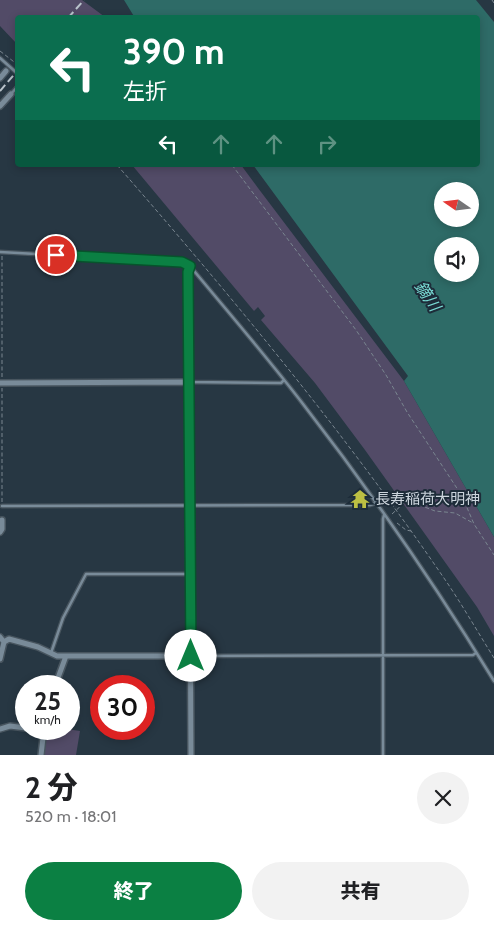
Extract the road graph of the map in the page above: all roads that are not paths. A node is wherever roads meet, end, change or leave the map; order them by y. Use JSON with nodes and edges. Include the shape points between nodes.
{"nodes":[{"id":1,"x":0,"y":58,"type":"edge"},
{"id":2,"x":6,"y":71,"type":"dead end"},
{"id":3,"x":15,"y":71,"type":"edge"},
{"id":4,"x":0,"y":78,"type":"edge"},
{"id":5,"x":15,"y":89,"type":"edge"},
{"id":6,"x":11,"y":94,"type":"joint"},
{"id":7,"x":0,"y":106,"type":"edge"},
{"id":8,"x":0,"y":252,"type":"edge"},
{"id":9,"x":190,"y":266,"type":"junction"},
{"id":10,"x":284,"y":380,"type":"junction"},
{"id":11,"x":189,"y":382,"type":"junction"},
{"id":12,"x":0,"y":383,"type":"edge"},
{"id":13,"x":376,"y":503,"type":"junction"},
{"id":14,"x":190,"y":504,"type":"junction"},
{"id":15,"x":2,"y":506,"type":"dead end"},
{"id":16,"x":384,"y":515,"type":"junction"},
{"id":17,"x":2,"y":520,"type":"dead end"},
{"id":18,"x":0,"y":532,"type":"edge"},
{"id":19,"x":190,"y":574,"type":"junction"},
{"id":20,"x":0,"y":637,"type":"edge"},
{"id":21,"x":4,"y":642,"type":"junction"},
{"id":22,"x":476,"y":653,"type":"junction"},
{"id":23,"x":51,"y":654,"type":"junction"},
{"id":24,"x":383,"y":655,"type":"junction"},
{"id":25,"x":66,"y":656,"type":"junction"},
{"id":26,"x":191,"y":656,"type":"junction"},
{"id":27,"x":0,"y":659,"type":"edge"},
{"id":28,"x":59,"y":675,"type":"edge"},
{"id":29,"x":494,"y":681,"type":"edge"},
{"id":30,"x":15,"y":727,"type":"edge"},
{"id":31,"x":0,"y":729,"type":"edge"},
{"id":32,"x":43,"y":740,"type":"edge"},
{"id":33,"x":41,"y":755,"type":"edge"},
{"id":34,"x":190,"y":755,"type":"edge"},
{"id":35,"x":383,"y":755,"type":"edge"}],
"edges":[{"from":1,"to":3,"type":"lane"},
{"from":2,"to":4,"type":"street"},
{"from":5,"to":6,"type":"lane"},
{"from":6,"to":7,"type":"street"},
{"from":8,"to":9,"type":"lane","via":[[182,262]]},
{"from":9,"to":10,"type":"lane"},
{"from":9,"to":11,"type":"lane"},
{"from":10,"to":11,"type":"lane","via":[[281,383]]},
{"from":10,"to":13,"type":"lane"},
{"from":11,"to":12,"type":"street"},
{"from":11,"to":14,"type":"street"},
{"from":13,"to":14,"type":"lane"},
{"from":13,"to":16,"type":"lane"},
{"from":14,"to":15,"type":"lane"},
{"from":14,"to":19,"type":"street"},
{"from":16,"to":22,"type":"lane"},
{"from":16,"to":24,"type":"lane"},
{"from":17,"to":18,"type":"street"},
{"from":19,"to":23,"type":"lane","via":[[86,574],[63,618]]},
{"from":19,"to":26,"type":"street"},
{"from":20,"to":21,"type":"street"},
{"from":21,"to":23,"type":"street","via":[[9,639]]},
{"from":21,"to":27,"type":"street"},
{"from":22,"to":24,"type":"lane"},
{"from":22,"to":29,"type":"lane"},
{"from":23,"to":25,"type":"street"},
{"from":24,"to":26,"type":"lane"},
{"from":24,"to":35,"type":"lane"},
{"from":25,"to":26,"type":"street"},
{"from":25,"to":28,"type":"street"},
{"from":26,"to":34,"type":"street"},
{"from":30,"to":31,"type":"street"},
{"from":32,"to":33,"type":"street"}]}
